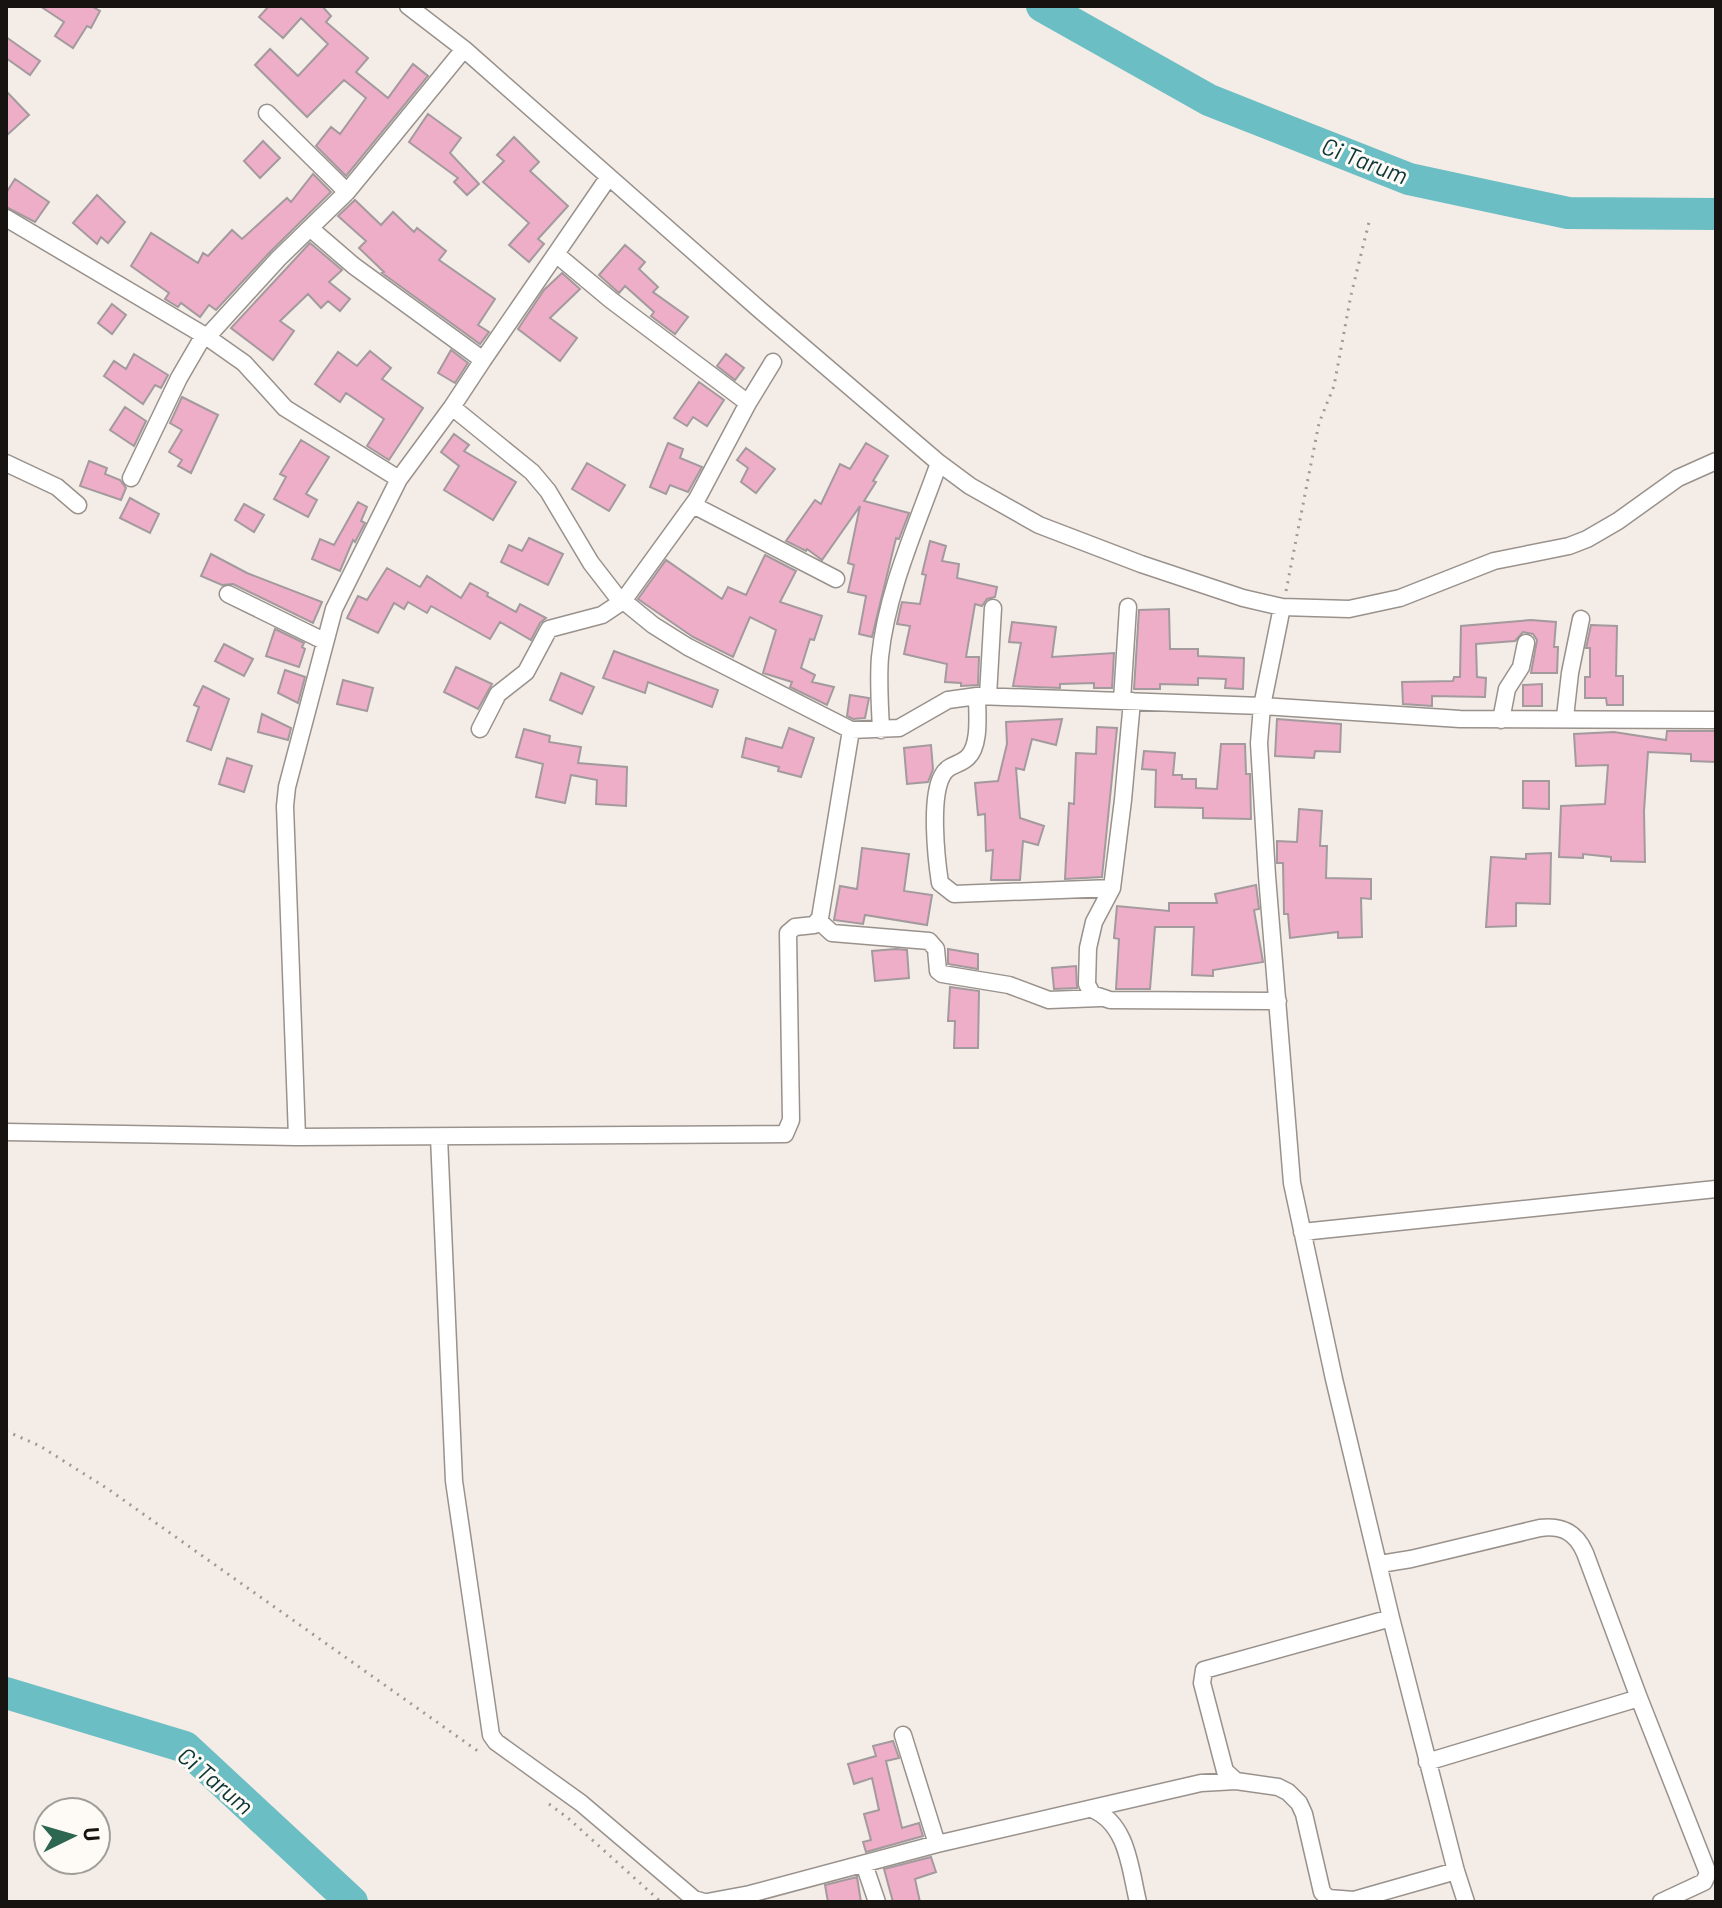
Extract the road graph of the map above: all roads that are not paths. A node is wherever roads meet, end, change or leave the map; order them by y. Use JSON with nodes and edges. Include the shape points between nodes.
{"nodes":[{"id":1,"x":408,"y":6,"type":"edge"},
{"id":2,"x":464,"y":49,"type":"junction"},
{"id":3,"x":267,"y":113,"type":"dead end"},
{"id":4,"x":608,"y":178,"type":"junction"},
{"id":5,"x":347,"y":192,"type":"junction"},
{"id":6,"x":6,"y":218,"type":"edge"},
{"id":7,"x":311,"y":229,"type":"junction"},
{"id":8,"x":556,"y":254,"type":"junction"},
{"id":9,"x":206,"y":336,"type":"junction"},
{"id":10,"x":483,"y":360,"type":"junction"},
{"id":11,"x":773,"y":362,"type":"dead end"},
{"id":12,"x":748,"y":403,"type":"junction"},
{"id":13,"x":452,"y":407,"type":"junction"},
{"id":14,"x":1716,"y":461,"type":"edge"},
{"id":15,"x":6,"y":463,"type":"edge"},
{"id":16,"x":939,"y":463,"type":"junction"},
{"id":17,"x":131,"y":478,"type":"dead end"},
{"id":18,"x":399,"y":479,"type":"junction"},
{"id":19,"x":78,"y":505,"type":"dead end"},
{"id":20,"x":693,"y":505,"type":"junction"},
{"id":21,"x":836,"y":579,"type":"dead end"},
{"id":22,"x":228,"y":594,"type":"dead end"},
{"id":23,"x":623,"y":601,"type":"junction"},
{"id":24,"x":1128,"y":607,"type":"dead end"},
{"id":25,"x":1282,"y":607,"type":"junction"},
{"id":26,"x":993,"y":608,"type":"dead end"},
{"id":27,"x":1581,"y":619,"type":"dead end"},
{"id":28,"x":324,"y":641,"type":"junction"},
{"id":29,"x":1526,"y":643,"type":"dead end"},
{"id":30,"x":983,"y":696,"type":"junction"},
{"id":31,"x":1127,"y":701,"type":"junction"},
{"id":32,"x":1262,"y":706,"type":"junction"},
{"id":33,"x":1565,"y":717,"type":"junction"},
{"id":34,"x":1501,"y":720,"type":"junction"},
{"id":35,"x":1716,"y":720,"type":"edge"},
{"id":36,"x":480,"y":729,"type":"dead end"},
{"id":37,"x":851,"y":730,"type":"junction"},
{"id":38,"x":881,"y":730,"type":"junction"},
{"id":39,"x":1112,"y":888,"type":"junction"},
{"id":40,"x":819,"y":921,"type":"junction"},
{"id":41,"x":1100,"y":998,"type":"junction"},
{"id":42,"x":1278,"y":1001,"type":"junction"},
{"id":43,"x":6,"y":1132,"type":"edge"},
{"id":44,"x":297,"y":1137,"type":"junction"},
{"id":45,"x":439,"y":1137,"type":"junction"},
{"id":46,"x":1716,"y":1189,"type":"edge"},
{"id":47,"x":1302,"y":1232,"type":"junction"},
{"id":48,"x":1380,"y":1564,"type":"junction"},
{"id":49,"x":1391,"y":1618,"type":"junction"},
{"id":50,"x":1639,"y":1698,"type":"junction"},
{"id":51,"x":903,"y":1735,"type":"dead end"},
{"id":52,"x":1427,"y":1762,"type":"junction"},
{"id":53,"x":1236,"y":1781,"type":"junction"},
{"id":54,"x":1092,"y":1809,"type":"junction"},
{"id":55,"x":937,"y":1844,"type":"junction"},
{"id":56,"x":864,"y":1864,"type":"junction"},
{"id":57,"x":1456,"y":1871,"type":"junction"},
{"id":58,"x":750,"y":1898,"type":"edge"},
{"id":59,"x":706,"y":1902,"type":"edge"},
{"id":60,"x":877,"y":1902,"type":"edge"},
{"id":61,"x":1138,"y":1902,"type":"edge"},
{"id":62,"x":1466,"y":1902,"type":"edge"},
{"id":63,"x":1661,"y":1902,"type":"edge"}],
"edges":[{"from":1,"to":2,"type":"street"},
{"from":2,"to":4,"type":"street"},
{"from":2,"to":5,"type":"street"},
{"from":3,"to":5,"type":"street"},
{"from":4,"to":8,"type":"street"},
{"from":4,"to":16,"type":"street"},
{"from":5,"to":7,"type":"street"},
{"from":6,"to":9,"type":"street"},
{"from":7,"to":9,"type":"street"},
{"from":7,"to":10,"type":"street"},
{"from":8,"to":10,"type":"street"},
{"from":8,"to":12,"type":"street"},
{"from":9,"to":17,"type":"street","via":[[179,378]]},
{"from":9,"to":18,"type":"street","via":[[244,363],[285,408]]},
{"from":10,"to":13,"type":"street"},
{"from":11,"to":12,"type":"street"},
{"from":12,"to":20,"type":"street"},
{"from":13,"to":18,"type":"street"},
{"from":13,"to":23,"type":"street","via":[[532,472],[591,563]]},
{"from":14,"to":25,"type":"street","via":[[1678,478],[1618,521],[1569,546],[1494,561],[1408,596],[1349,609]]},
{"from":15,"to":19,"type":"street","via":[[57,487]]},
{"from":16,"to":25,"type":"street","via":[[1039,525],[1141,564]]},
{"from":16,"to":38,"type":"street","via":[[884,633]]},
{"from":18,"to":28,"type":"street","via":[[334,609]]},
{"from":20,"to":21,"type":"street"},
{"from":20,"to":23,"type":"street"},
{"from":22,"to":28,"type":"street"},
{"from":23,"to":36,"type":"street","via":[[608,613],[549,629],[523,677],[498,694]]},
{"from":23,"to":37,"type":"street","via":[[688,647]]},
{"from":24,"to":31,"type":"street"},
{"from":25,"to":32,"type":"street"},
{"from":26,"to":30,"type":"street"},
{"from":27,"to":33,"type":"street"},
{"from":28,"to":44,"type":"street","via":[[285,806]]},
{"from":29,"to":34,"type":"street"},
{"from":30,"to":31,"type":"street"},
{"from":30,"to":38,"type":"street","via":[[948,700],[909,725]]},
{"from":30,"to":39,"type":"street","via":[[973,749],[949,766],[937,791],[940,883],[954,894]]},
{"from":31,"to":32,"type":"street"},
{"from":31,"to":39,"type":"street"},
{"from":32,"to":34,"type":"street"},
{"from":32,"to":42,"type":"street","via":[[1259,743]]},
{"from":33,"to":34,"type":"street"},
{"from":33,"to":35,"type":"street"},
{"from":37,"to":38,"type":"street"},
{"from":37,"to":40,"type":"street"},
{"from":39,"to":41,"type":"street","via":[[1094,922],[1088,948],[1087,984]]},
{"from":40,"to":41,"type":"street","via":[[832,933],[929,941],[942,974],[1009,985],[1049,1000]]},
{"from":40,"to":45,"type":"street","via":[[788,933],[791,1127],[785,1134]]},
{"from":41,"to":42,"type":"street"},
{"from":42,"to":47,"type":"street","via":[[1292,1183]]},
{"from":43,"to":44,"type":"street"},
{"from":44,"to":45,"type":"street"},
{"from":45,"to":59,"type":"street","via":[[454,1481],[491,1735],[694,1899]]},
{"from":46,"to":47,"type":"street"},
{"from":47,"to":48,"type":"street"},
{"from":48,"to":49,"type":"street"},
{"from":48,"to":50,"type":"street","via":[[1540,1528],[1567,1530],[1585,1553]]},
{"from":49,"to":52,"type":"street"},
{"from":49,"to":53,"type":"street","via":[[1204,1670],[1202,1683],[1225,1771]]},
{"from":50,"to":52,"type":"street"},
{"from":50,"to":63,"type":"street","via":[[1708,1876]]},
{"from":51,"to":55,"type":"street"},
{"from":52,"to":57,"type":"street"},
{"from":53,"to":54,"type":"street","via":[[1201,1783]]},
{"from":53,"to":57,"type":"street","via":[[1278,1787],[1299,1803],[1328,1898],[1354,1900]]},
{"from":54,"to":55,"type":"street"},
{"from":54,"to":61,"type":"street","via":[[1123,1840]]},
{"from":55,"to":56,"type":"street"},
{"from":56,"to":58,"type":"street"},
{"from":56,"to":60,"type":"street"},
{"from":57,"to":62,"type":"street"},
{"from":58,"to":59,"type":"street"}]}
